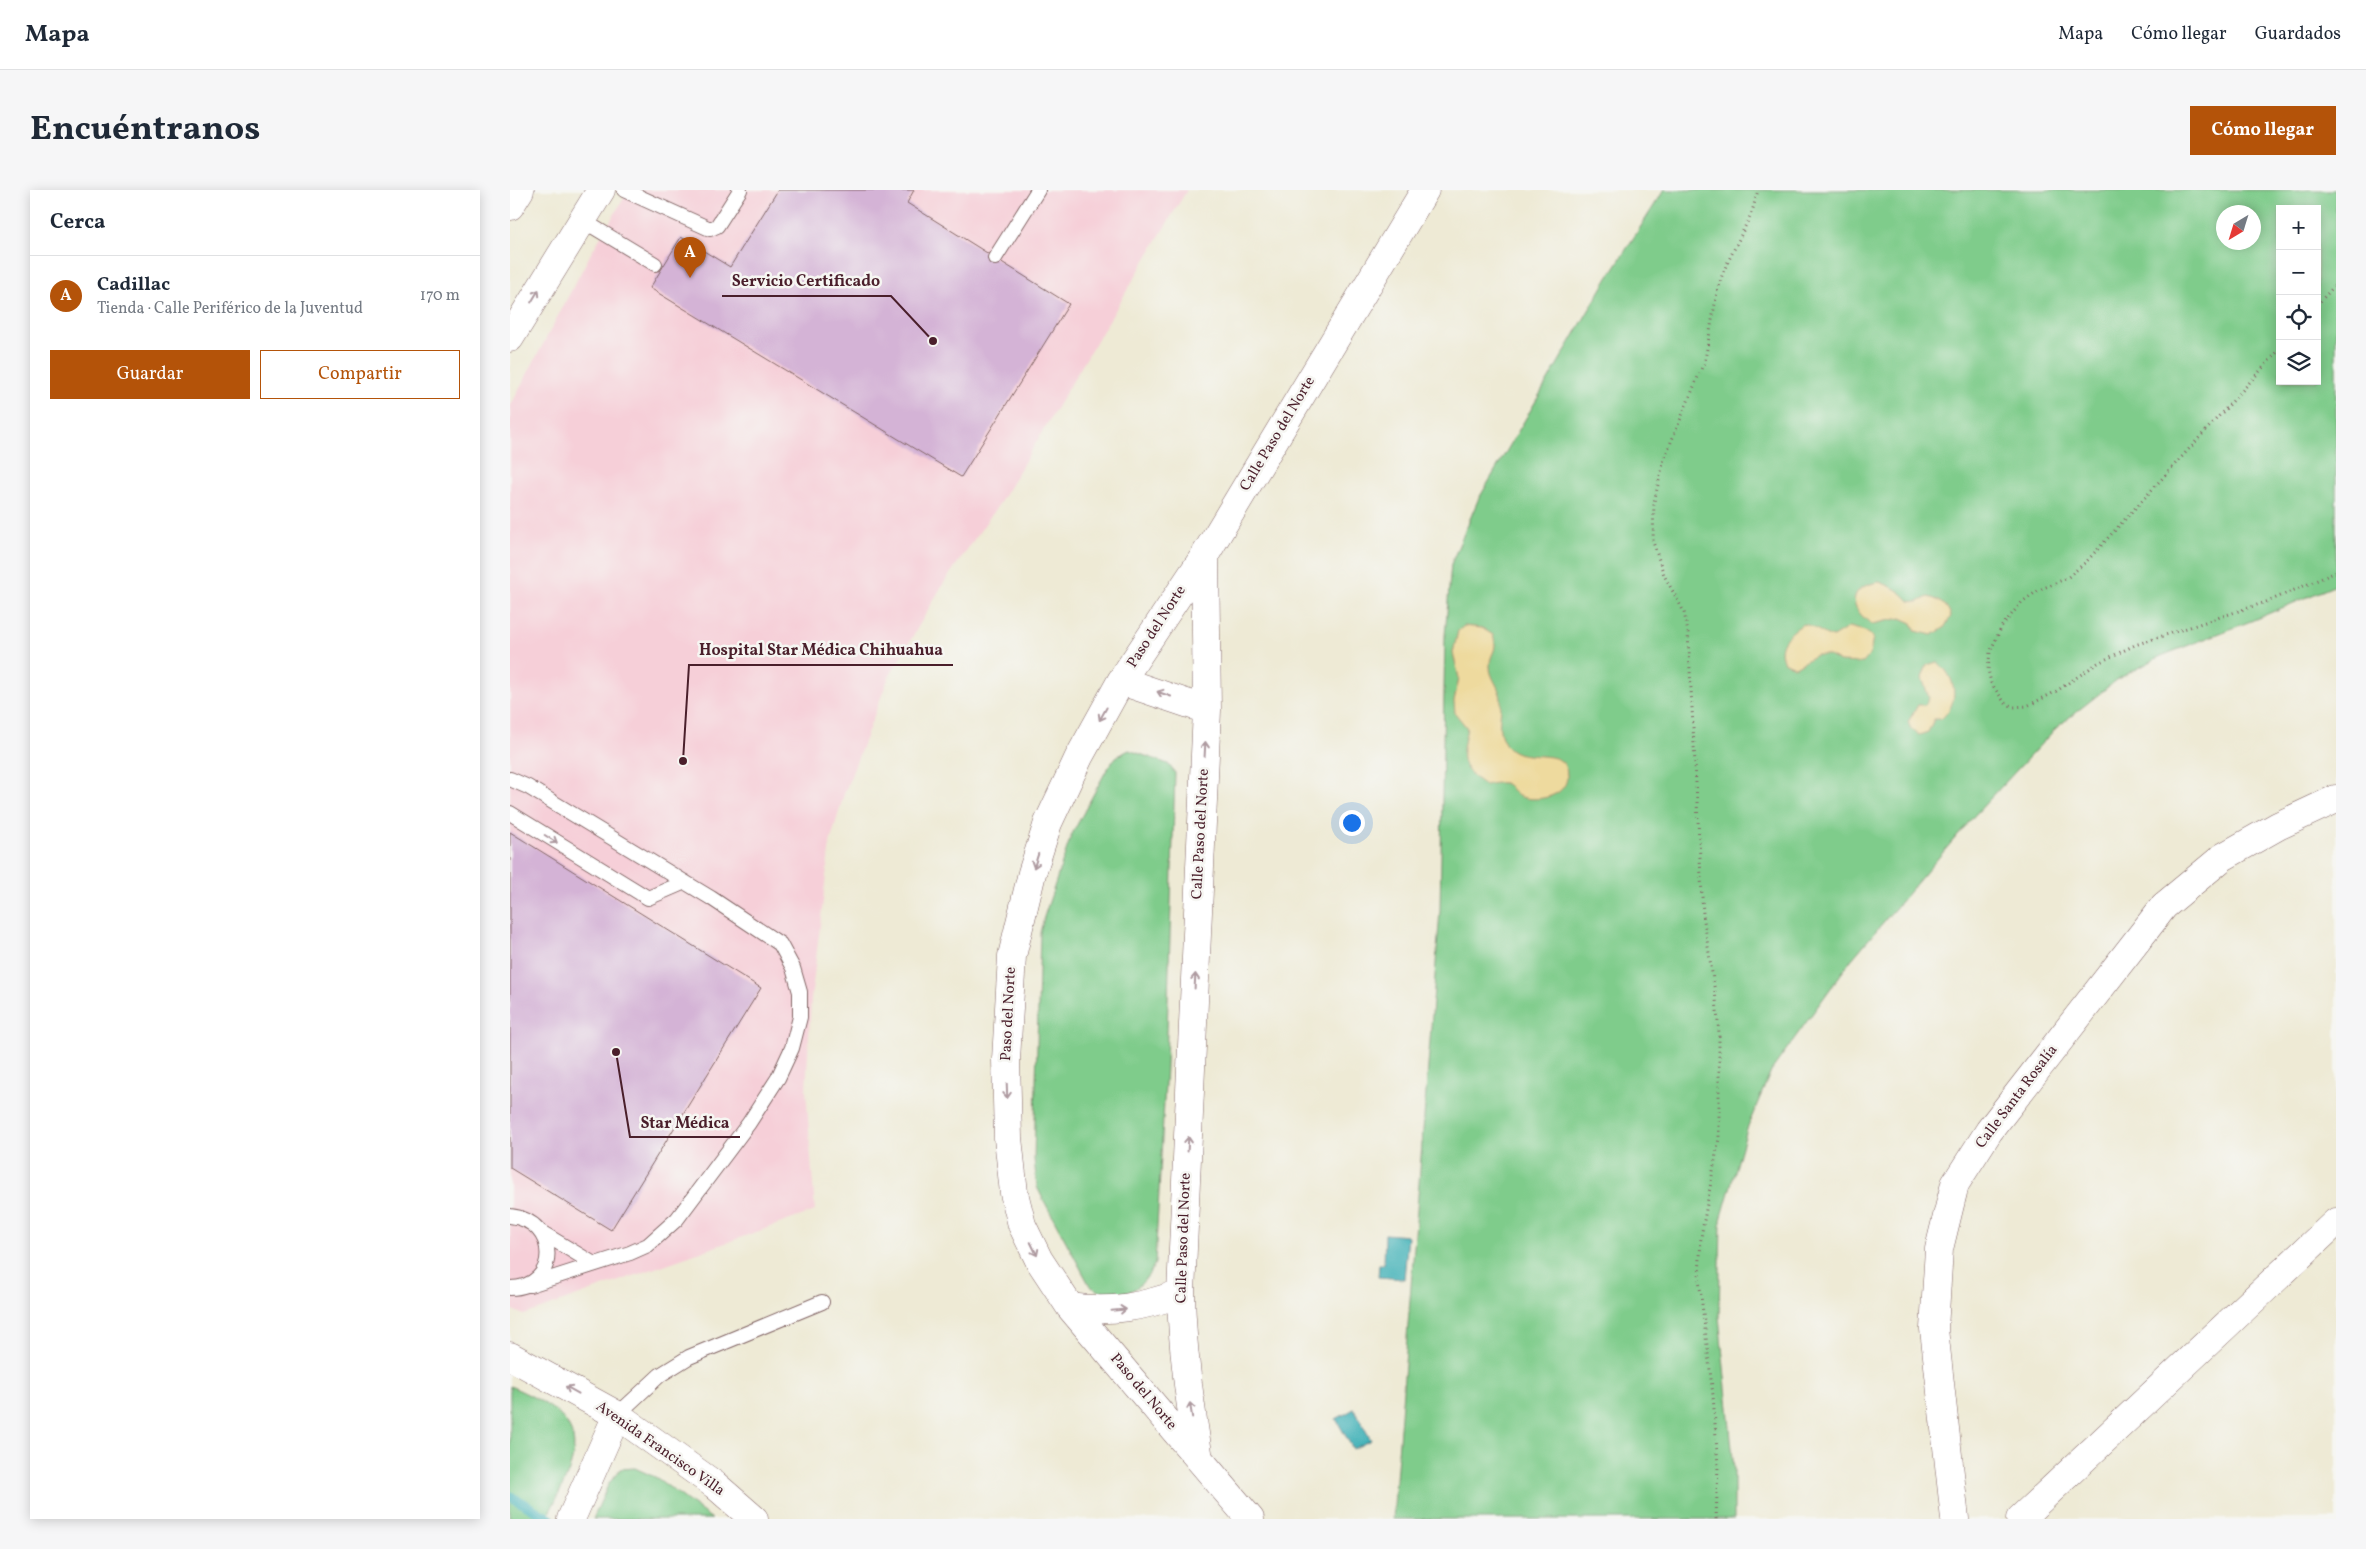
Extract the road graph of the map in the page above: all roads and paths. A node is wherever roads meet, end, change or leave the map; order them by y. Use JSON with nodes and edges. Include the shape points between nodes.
{"nodes":[{"id":1,"x":520,"y":190,"type":"edge"},
{"id":2,"x":601,"y":190,"type":"edge"},
{"id":3,"x":624,"y":190,"type":"edge"},
{"id":4,"x":740,"y":190,"type":"edge"},
{"id":5,"x":1038,"y":190,"type":"edge"},
{"id":6,"x":1425,"y":190,"type":"edge"},
{"id":7,"x":1758,"y":190,"type":"edge"},
{"id":8,"x":510,"y":206,"type":"edge"},
{"id":9,"x":582,"y":220,"type":"junction"},
{"id":10,"x":995,"y":258,"type":"dead end"},
{"id":11,"x":655,"y":264,"type":"dead end"},
{"id":12,"x":2336,"y":284,"type":"edge"},
{"id":13,"x":2321,"y":301,"type":"edge"},
{"id":14,"x":510,"y":338,"type":"edge"},
{"id":15,"x":2276,"y":353,"type":"edge"},
{"id":16,"x":1205,"y":555,"type":"junction"},
{"id":17,"x":2336,"y":572,"type":"edge"},
{"id":18,"x":1121,"y":681,"type":"junction"},
{"id":19,"x":1207,"y":710,"type":"junction"},
{"id":20,"x":510,"y":779,"type":"edge"},
{"id":21,"x":2336,"y":799,"type":"edge"},
{"id":22,"x":510,"y":813,"type":"edge"},
{"id":23,"x":685,"y":882,"type":"junction"},
{"id":24,"x":510,"y":1216,"type":"edge"},
{"id":25,"x":2336,"y":1222,"type":"edge"},
{"id":26,"x":541,"y":1232,"type":"junction"},
{"id":27,"x":594,"y":1264,"type":"junction"},
{"id":28,"x":530,"y":1284,"type":"junction"},
{"id":29,"x":510,"y":1288,"type":"edge"},
{"id":30,"x":1181,"y":1293,"type":"junction"},
{"id":31,"x":822,"y":1302,"type":"dead end"},
{"id":32,"x":1070,"y":1307,"type":"junction"},
{"id":33,"x":510,"y":1356,"type":"edge"},
{"id":34,"x":617,"y":1414,"type":"junction"},
{"id":35,"x":1200,"y":1458,"type":"junction"},
{"id":36,"x":571,"y":1519,"type":"edge"},
{"id":37,"x":754,"y":1519,"type":"edge"},
{"id":38,"x":1250,"y":1519,"type":"edge"},
{"id":39,"x":1716,"y":1519,"type":"edge"},
{"id":40,"x":1955,"y":1519,"type":"edge"},
{"id":41,"x":2020,"y":1519,"type":"edge"}],
"edges":[{"from":1,"to":8,"type":"main road"},
{"from":2,"to":9,"type":"main road"},
{"from":3,"to":4,"type":"lane","via":[[710,229],[717,226]]},
{"from":5,"to":10,"type":"lane"},
{"from":6,"to":16,"type":"main road","name":"Calle Paso del Norte"},
{"from":7,"to":39,"type":"path","via":[[1748,220],[1723,272],[1705,360],[1664,459],[1652,526],[1658,559],[1684,612],[1688,633],[1703,914],[1719,1033],[1719,1138],[1701,1237],[1699,1279],[1713,1395],[1718,1466]]},
{"from":9,"to":11,"type":"lane"},
{"from":14,"to":9,"type":"main road","one_way":true},
{"from":12,"to":13,"type":"path"},
{"from":15,"to":17,"type":"path","via":[[2087,561],[2067,578],[2039,590],[2010,614],[1990,652],[1988,669],[1991,683],[2005,703],[2014,707],[2027,706],[2055,692],[2098,663],[2135,645],[2269,601]]},
{"from":16,"to":18,"type":"main road","name":"Paso del Norte"},
{"from":16,"to":19,"type":"main road","name":"Calle Paso del Norte"},
{"from":19,"to":18,"type":"main road","one_way":true},
{"from":18,"to":32,"type":"main road","name":"Paso del Norte","one_way":true,"via":[[1078,757],[1048,823],[1012,956],[1006,1060],[1008,1138],[1014,1193],[1022,1225],[1039,1260]]},
{"from":30,"to":19,"type":"main road","name":"Calle Paso del Norte","one_way":true},
{"from":20,"to":23,"type":"lane"},
{"from":21,"to":40,"type":"main road","name":"Calle Santa Rosalía","via":[[2223,857],[2164,906],[1989,1131],[1955,1184],[1939,1249],[1934,1329]]},
{"from":22,"to":23,"type":"lane","one_way":true,"via":[[648,898]]},
{"from":23,"to":27,"type":"lane","via":[[780,944],[793,968],[800,992],[800,1017],[792,1048],[778,1078],[677,1219],[648,1245]]},
{"from":24,"to":26,"type":"lane","via":[[528,1221]]},
{"from":25,"to":41,"type":"main road"},
{"from":26,"to":27,"type":"lane"},
{"from":26,"to":28,"type":"lane","via":[[547,1242],[546,1267]]},
{"from":27,"to":28,"type":"lane"},
{"from":28,"to":29,"type":"lane"},
{"from":32,"to":30,"type":"main road","one_way":true,"via":[[1091,1310],[1132,1308]]},
{"from":35,"to":30,"type":"main road","name":"Calle Paso del Norte","one_way":true,"via":[[1183,1350]]},
{"from":31,"to":34,"type":"lane","via":[[689,1357],[660,1375]]},
{"from":32,"to":35,"type":"main road","name":"Paso del Norte"},
{"from":34,"to":33,"type":"main road","name":"Avenida Francisco Villa","one_way":true},
{"from":34,"to":36,"type":"main road"},
{"from":34,"to":37,"type":"main road","name":"Avenida Francisco Villa","via":[[715,1485]]},
{"from":35,"to":38,"type":"main road"}]}
